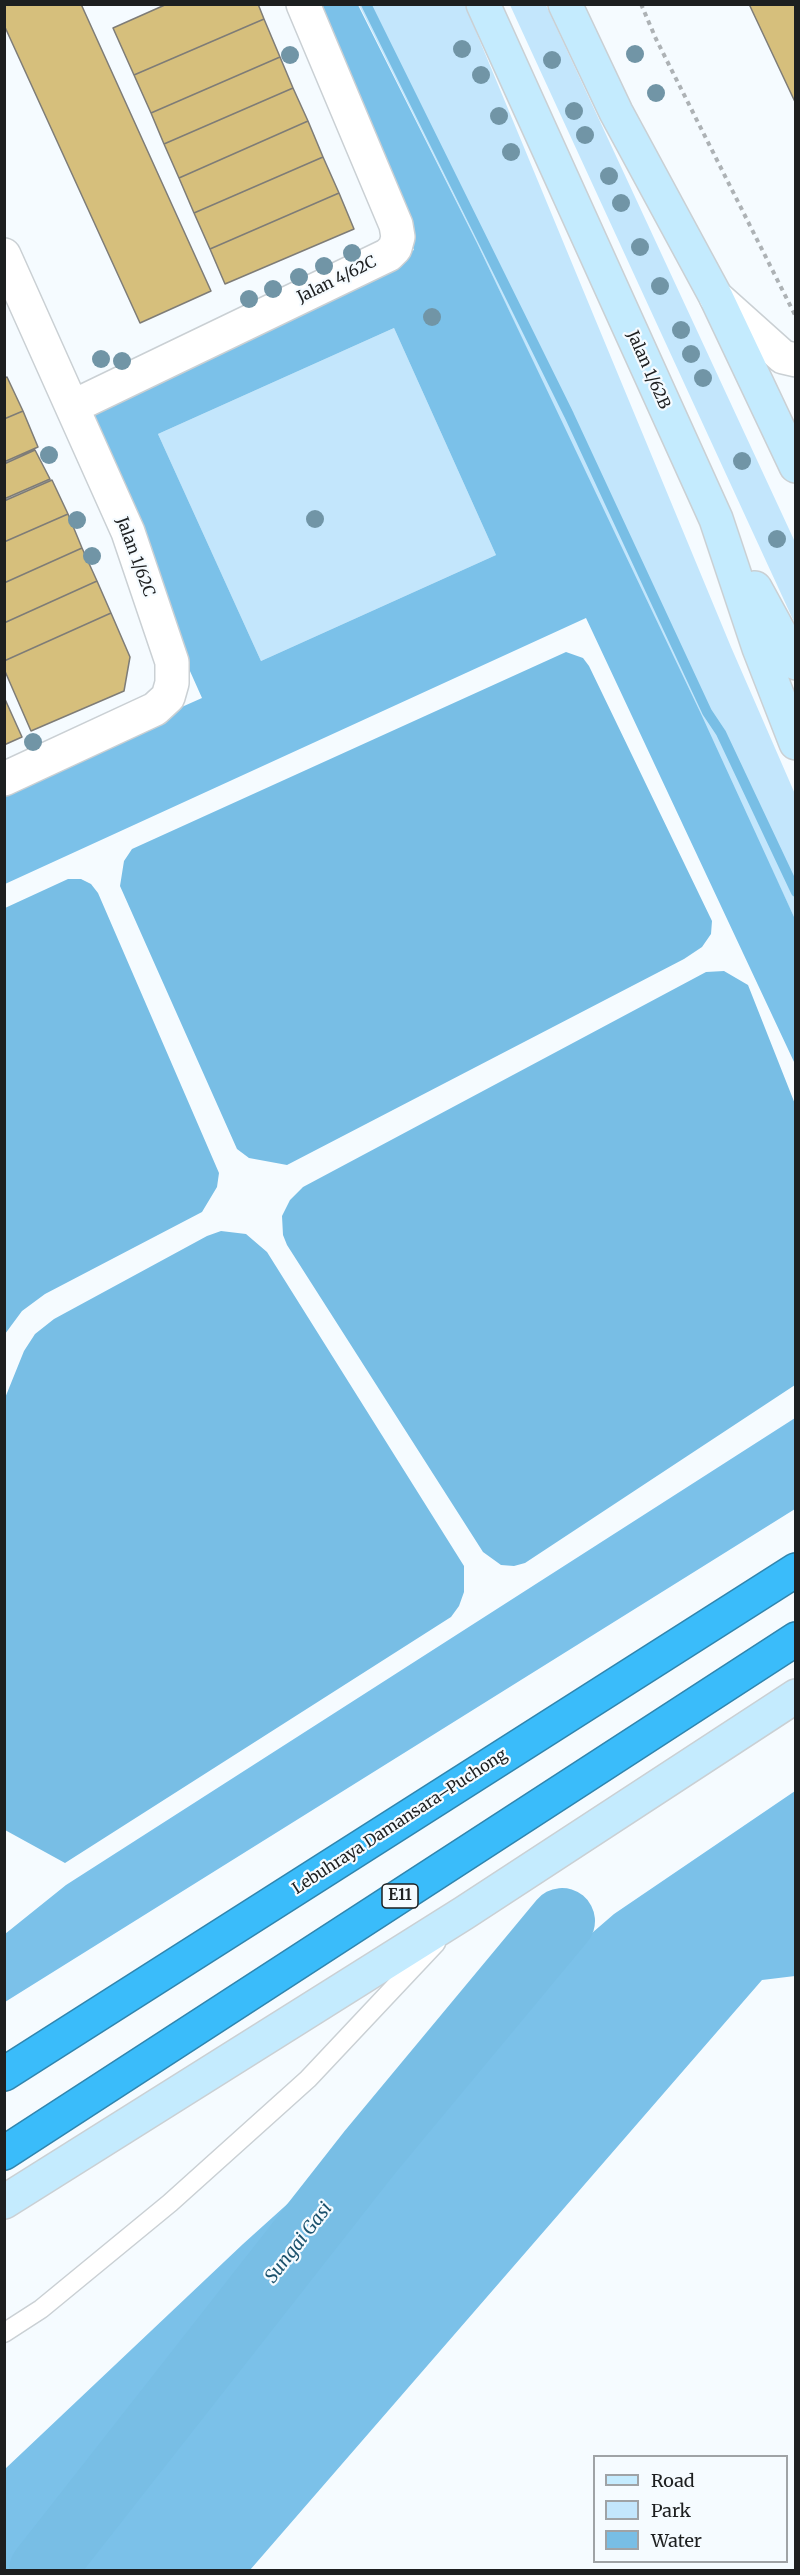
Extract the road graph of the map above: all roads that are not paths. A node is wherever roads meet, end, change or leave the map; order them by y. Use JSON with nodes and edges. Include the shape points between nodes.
{"nodes":[{"id":1,"x":303,"y":4,"type":"edge"},
{"id":2,"x":483,"y":4,"type":"edge"},
{"id":3,"x":565,"y":4,"type":"edge"},
{"id":4,"x":4,"y":255,"type":"edge"},
{"id":5,"x":716,"y":297,"type":"junction"},
{"id":6,"x":795,"y":360,"type":"edge"},
{"id":7,"x":72,"y":407,"type":"junction"},
{"id":8,"x":795,"y":466,"type":"edge"},
{"id":9,"x":716,"y":519,"type":"junction"},
{"id":10,"x":795,"y":663,"type":"edge"},
{"id":11,"x":795,"y":743,"type":"edge"},
{"id":12,"x":4,"y":778,"type":"edge"},
{"id":13,"x":795,"y":1570,"type":"edge"},
{"id":14,"x":795,"y":1639,"type":"edge"},
{"id":15,"x":795,"y":1696,"type":"edge"},
{"id":16,"x":464,"y":1913,"type":"junction"},
{"id":17,"x":4,"y":2074,"type":"edge"},
{"id":18,"x":4,"y":2153,"type":"edge"},
{"id":19,"x":4,"y":2202,"type":"edge"},
{"id":20,"x":4,"y":2333,"type":"edge"}],
"edges":[{"from":1,"to":7,"type":"street","name":"Jalan 4/62C","via":[[396,225],[395,248],[388,255]]},
{"from":2,"to":9,"type":"main road","name":"Jalan 1/62B"},
{"from":3,"to":5,"type":"main road","via":[[616,112]]},
{"from":4,"to":7,"type":"street","name":"Jalan 1/62C"},
{"from":5,"to":6,"type":"street","via":[[783,357]]},
{"from":5,"to":8,"type":"main road"},
{"from":7,"to":12,"type":"street","name":"Jalan 1/62C","via":[[128,532],[172,662],[172,684],[168,697],[154,709]]},
{"from":9,"to":10,"type":"main road"},
{"from":9,"to":11,"type":"main road","name":"Jalan 1/62B"},
{"from":13,"to":17,"type":"highway","name":"Lebuhraya Damansara–Puchong"},
{"from":14,"to":18,"type":"highway","number":"E11"},
{"from":15,"to":16,"type":"main road"},
{"from":16,"to":19,"type":"main road"},
{"from":16,"to":20,"type":"lane","via":[[308,2079],[161,2211],[41,2309]]}]}
